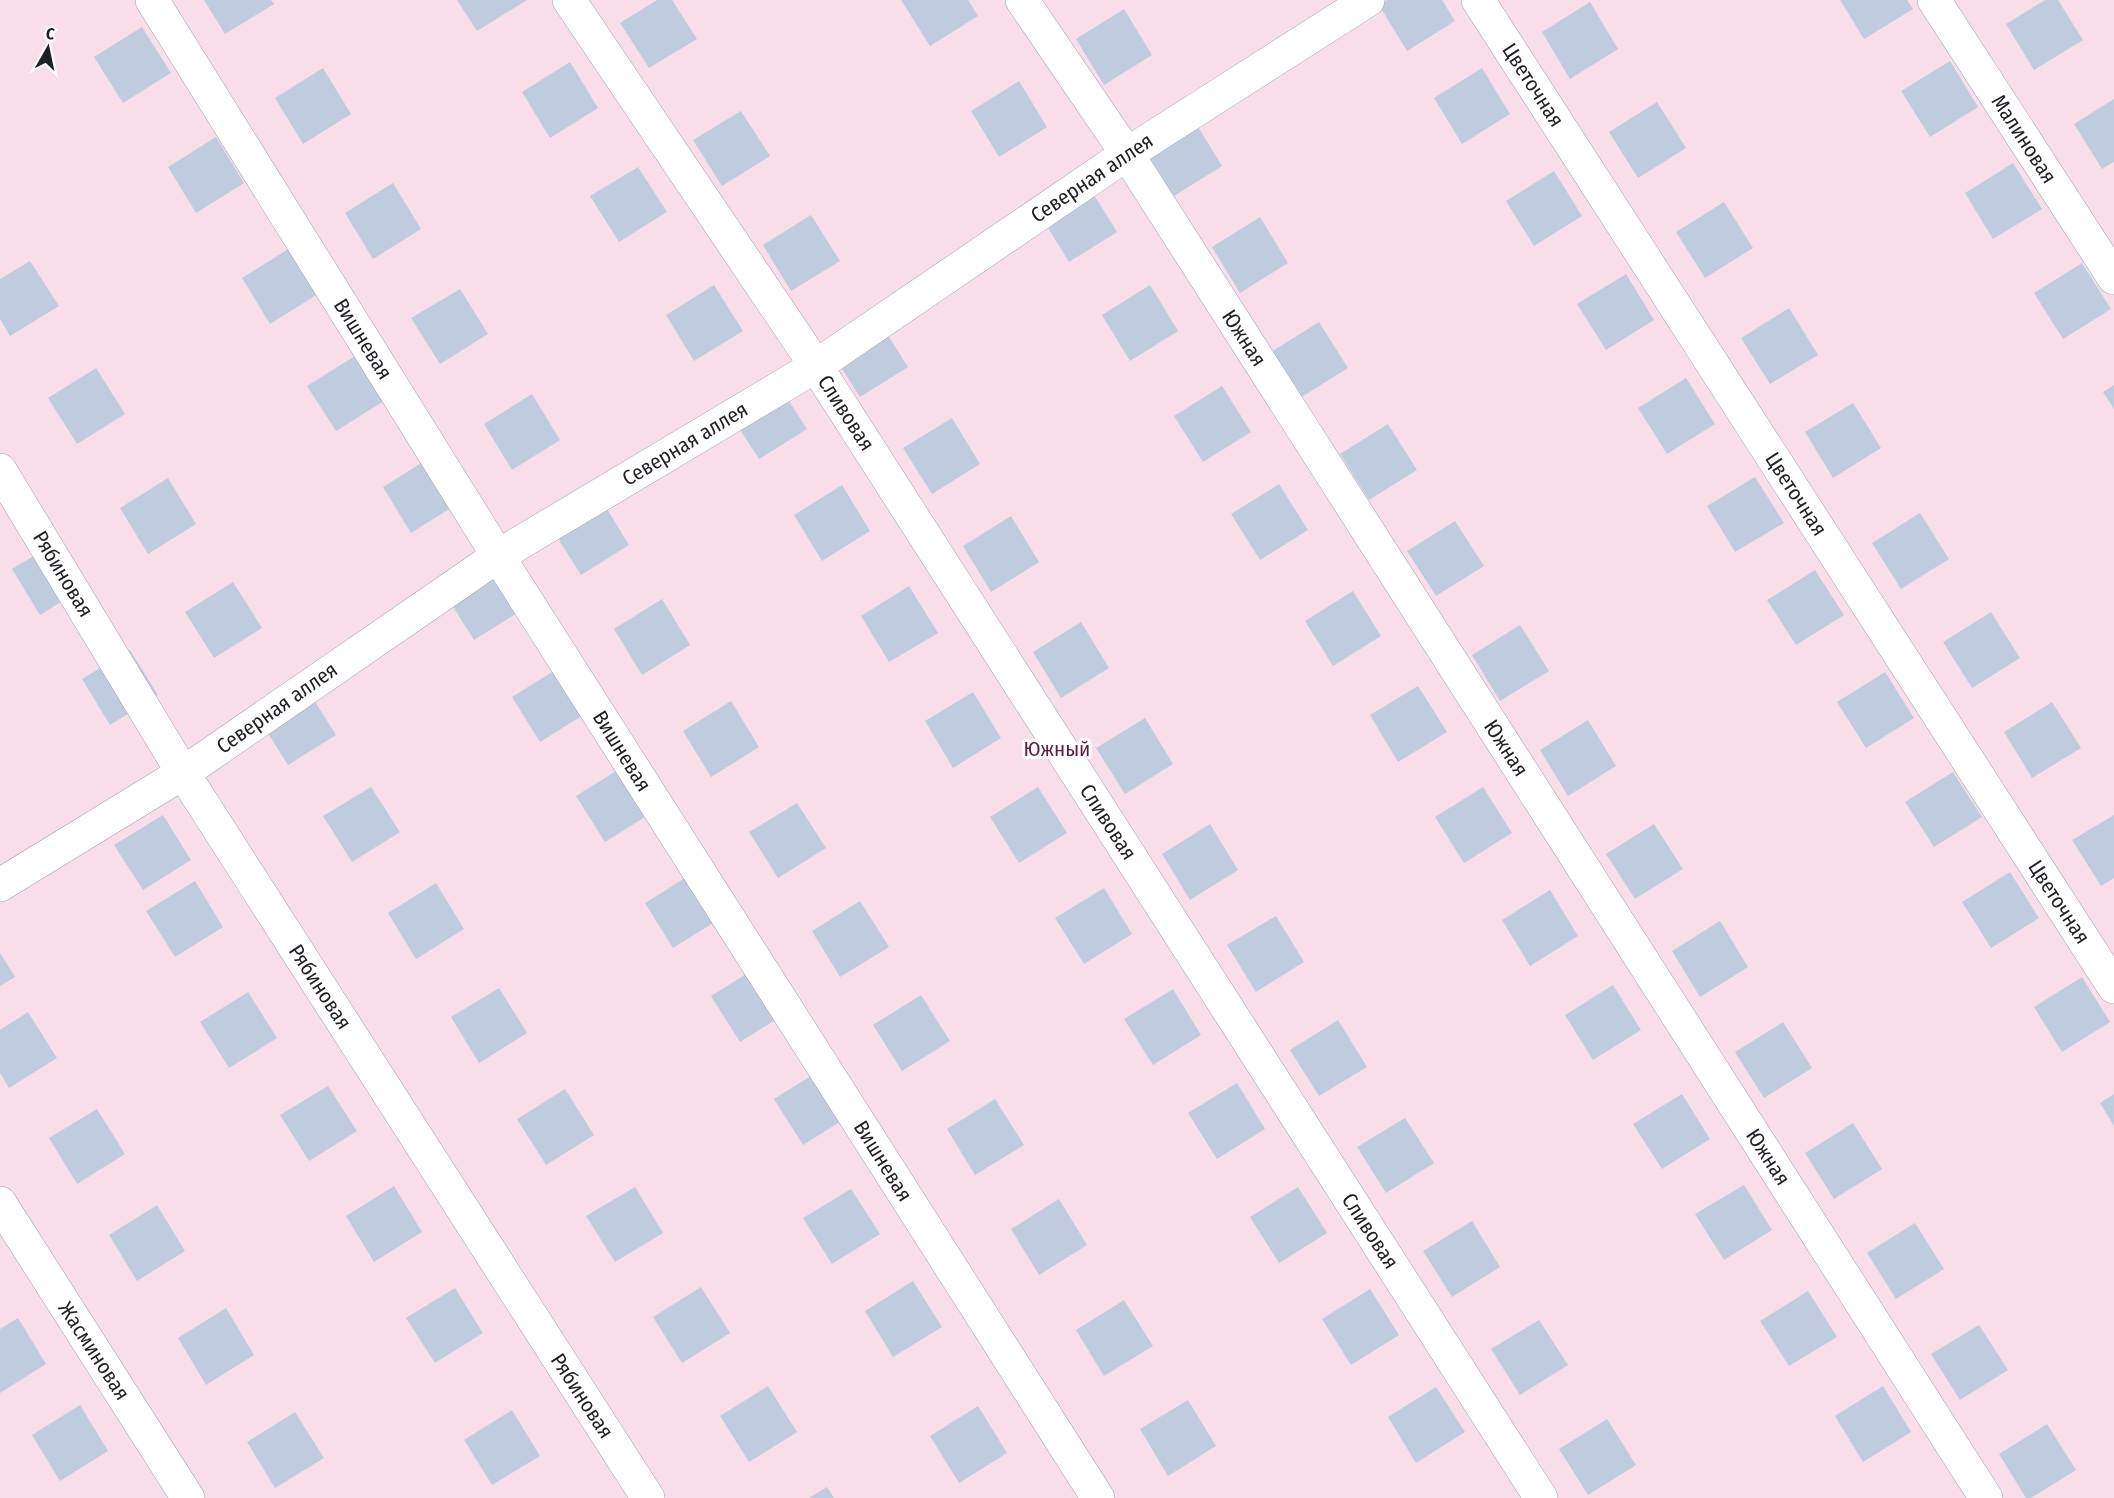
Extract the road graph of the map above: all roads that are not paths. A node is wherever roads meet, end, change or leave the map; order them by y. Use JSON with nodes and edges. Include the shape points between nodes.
{"nodes":[{"id":1,"x":152,"y":0,"type":"edge"},
{"id":2,"x":569,"y":0,"type":"edge"},
{"id":3,"x":1022,"y":0,"type":"edge"},
{"id":4,"x":1368,"y":0,"type":"edge"},
{"id":5,"x":1478,"y":0,"type":"edge"},
{"id":6,"x":1934,"y":0,"type":"edge"},
{"id":7,"x":1127,"y":154,"type":"junction"},
{"id":8,"x":2114,"y":278,"type":"edge"},
{"id":9,"x":816,"y":366,"type":"junction"},
{"id":10,"x":0,"y":470,"type":"edge"},
{"id":11,"x":498,"y":556,"type":"junction"},
{"id":12,"x":183,"y":773,"type":"junction"},
{"id":13,"x":0,"y":885,"type":"edge"},
{"id":14,"x":2114,"y":987,"type":"edge"},
{"id":15,"x":0,"y":1203,"type":"edge"},
{"id":16,"x":188,"y":1498,"type":"edge"},
{"id":17,"x":648,"y":1498,"type":"edge"},
{"id":18,"x":1098,"y":1498,"type":"edge"},
{"id":19,"x":1540,"y":1498,"type":"edge"},
{"id":20,"x":1986,"y":1498,"type":"edge"}],
"edges":[{"from":1,"to":11,"type":"street","name":"Вишневая"},
{"from":2,"to":9,"type":"street","name":"Сливовая"},
{"from":3,"to":7,"type":"street","name":"Южная"},
{"from":4,"to":7,"type":"street","name":"Северная аллея"},
{"from":5,"to":14,"type":"street","name":"Цветочная"},
{"from":6,"to":8,"type":"street","name":"Малиновая"},
{"from":7,"to":9,"type":"street","name":"Северная аллея"},
{"from":7,"to":20,"type":"street","name":"Южная"},
{"from":9,"to":11,"type":"street","name":"Северная аллея"},
{"from":9,"to":19,"type":"street","name":"Сливовая"},
{"from":10,"to":12,"type":"street","name":"Рябиновая"},
{"from":11,"to":12,"type":"street","name":"Северная аллея"},
{"from":11,"to":18,"type":"street","name":"Вишневая"},
{"from":12,"to":13,"type":"street","name":"Северная аллея"},
{"from":12,"to":17,"type":"street","name":"Рябиновая"},
{"from":15,"to":16,"type":"street","name":"Жасминовая"}]}
